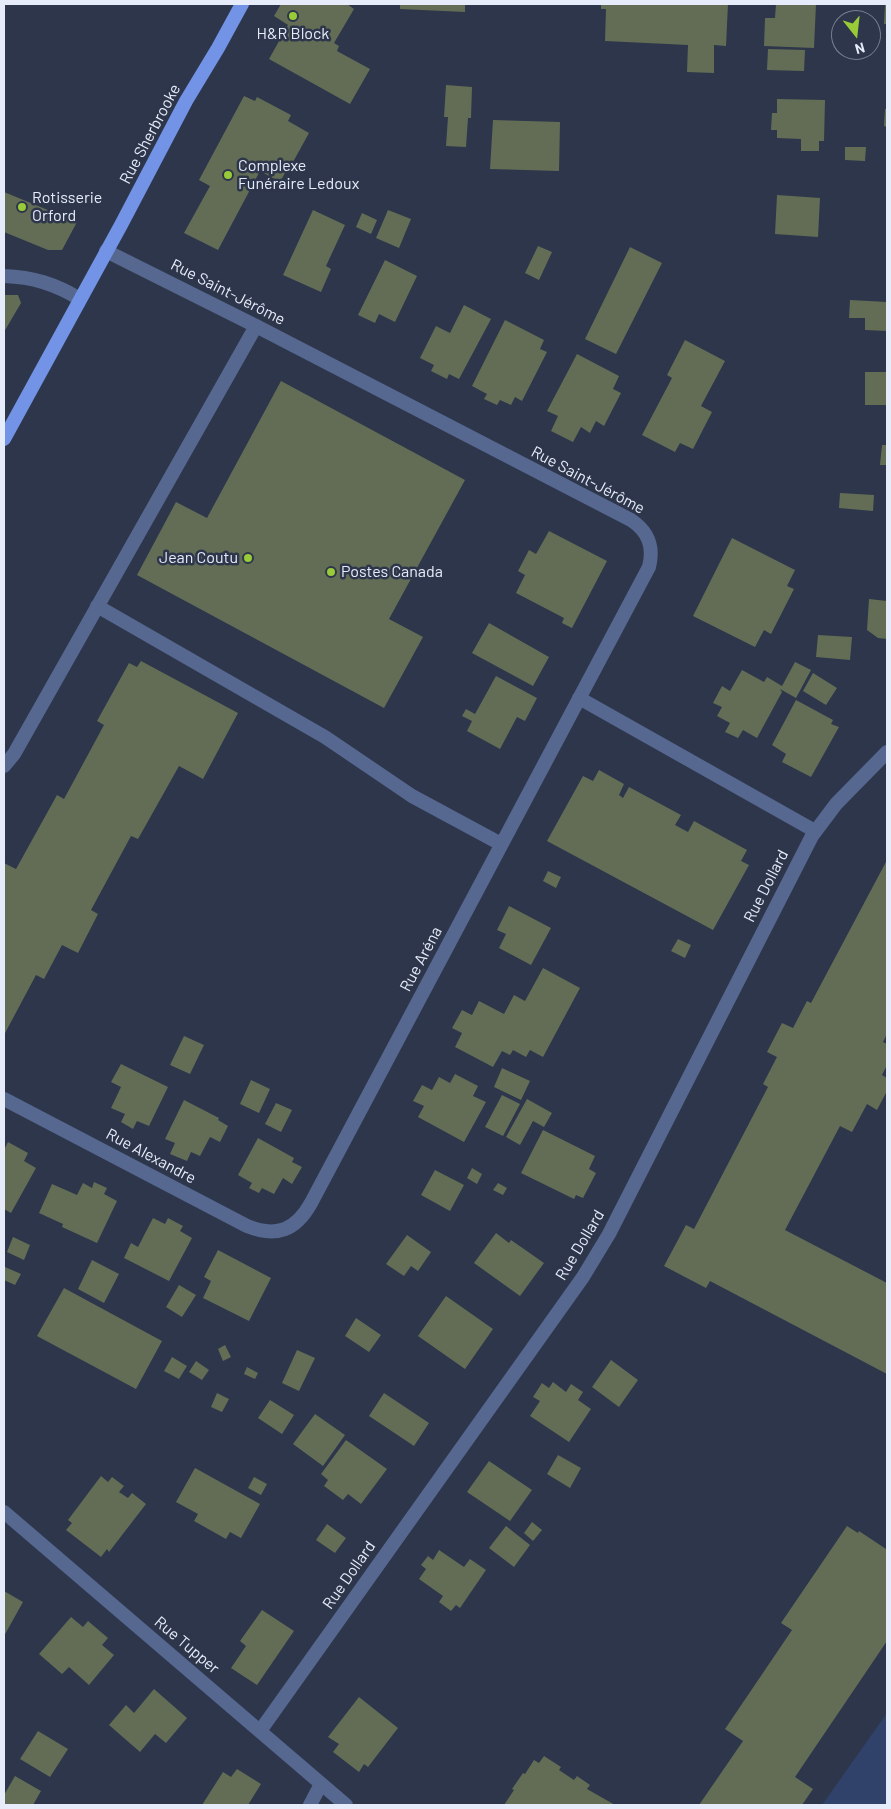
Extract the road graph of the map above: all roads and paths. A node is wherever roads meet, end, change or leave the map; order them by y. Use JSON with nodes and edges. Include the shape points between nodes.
{"nodes":[{"id":1,"x":242,"y":4,"type":"edge"},
{"id":2,"x":106,"y":251,"type":"junction"},
{"id":3,"x":4,"y":276,"type":"edge"},
{"id":4,"x":80,"y":299,"type":"junction"},
{"id":5,"x":256,"y":326,"type":"junction"},
{"id":6,"x":4,"y":438,"type":"edge"},
{"id":7,"x":97,"y":606,"type":"junction"},
{"id":8,"x":579,"y":698,"type":"junction"},
{"id":9,"x":887,"y":752,"type":"edge"},
{"id":10,"x":4,"y":766,"type":"edge"},
{"id":11,"x":815,"y":831,"type":"junction"},
{"id":12,"x":501,"y":844,"type":"junction"},
{"id":13,"x":4,"y":1099,"type":"edge"},
{"id":14,"x":285,"y":1229,"type":"joint"},
{"id":15,"x":4,"y":1512,"type":"edge"},
{"id":16,"x":260,"y":1731,"type":"junction"},
{"id":17,"x":321,"y":1784,"type":"junction"},
{"id":18,"x":310,"y":1805,"type":"edge"},
{"id":19,"x":346,"y":1805,"type":"edge"}],
"edges":[{"from":1,"to":2,"type":"main road","name":"Rue Sherbrooke"},
{"from":2,"to":4,"type":"main road","name":"Rue Sherbrooke"},
{"from":2,"to":5,"type":"street","name":"Rue Saint-Jérôme"},
{"from":3,"to":4,"type":"street","via":[[39,280]]},
{"from":4,"to":6,"type":"main road","name":"Rue Sherbrooke"},
{"from":5,"to":7,"type":"street"},
{"from":5,"to":8,"type":"street","name":"Rue Saint-Jérôme","via":[[640,526],[651,546],[649,567]]},
{"from":7,"to":10,"type":"street","via":[[14,754]]},
{"from":7,"to":12,"type":"street","via":[[325,737],[412,796]]},
{"from":8,"to":11,"type":"street"},
{"from":8,"to":12,"type":"street","name":"Rue Aréna"},
{"from":9,"to":11,"type":"street","name":"Rue Dollard","via":[[836,804]]},
{"from":11,"to":16,"type":"street","name":"Rue Dollard","via":[[592,1262]]},
{"from":12,"to":14,"type":"street","name":"Rue Aréna","via":[[311,1203],[294,1225]]},
{"from":13,"to":14,"type":"street","name":"Rue Alexandre","via":[[247,1226],[258,1231]]},
{"from":15,"to":16,"type":"street","name":"Rue Tupper"},
{"from":16,"to":17,"type":"street","name":"Rue Tupper"},
{"from":17,"to":18,"type":"street"},
{"from":17,"to":19,"type":"street","name":"Rue Tupper"}]}
